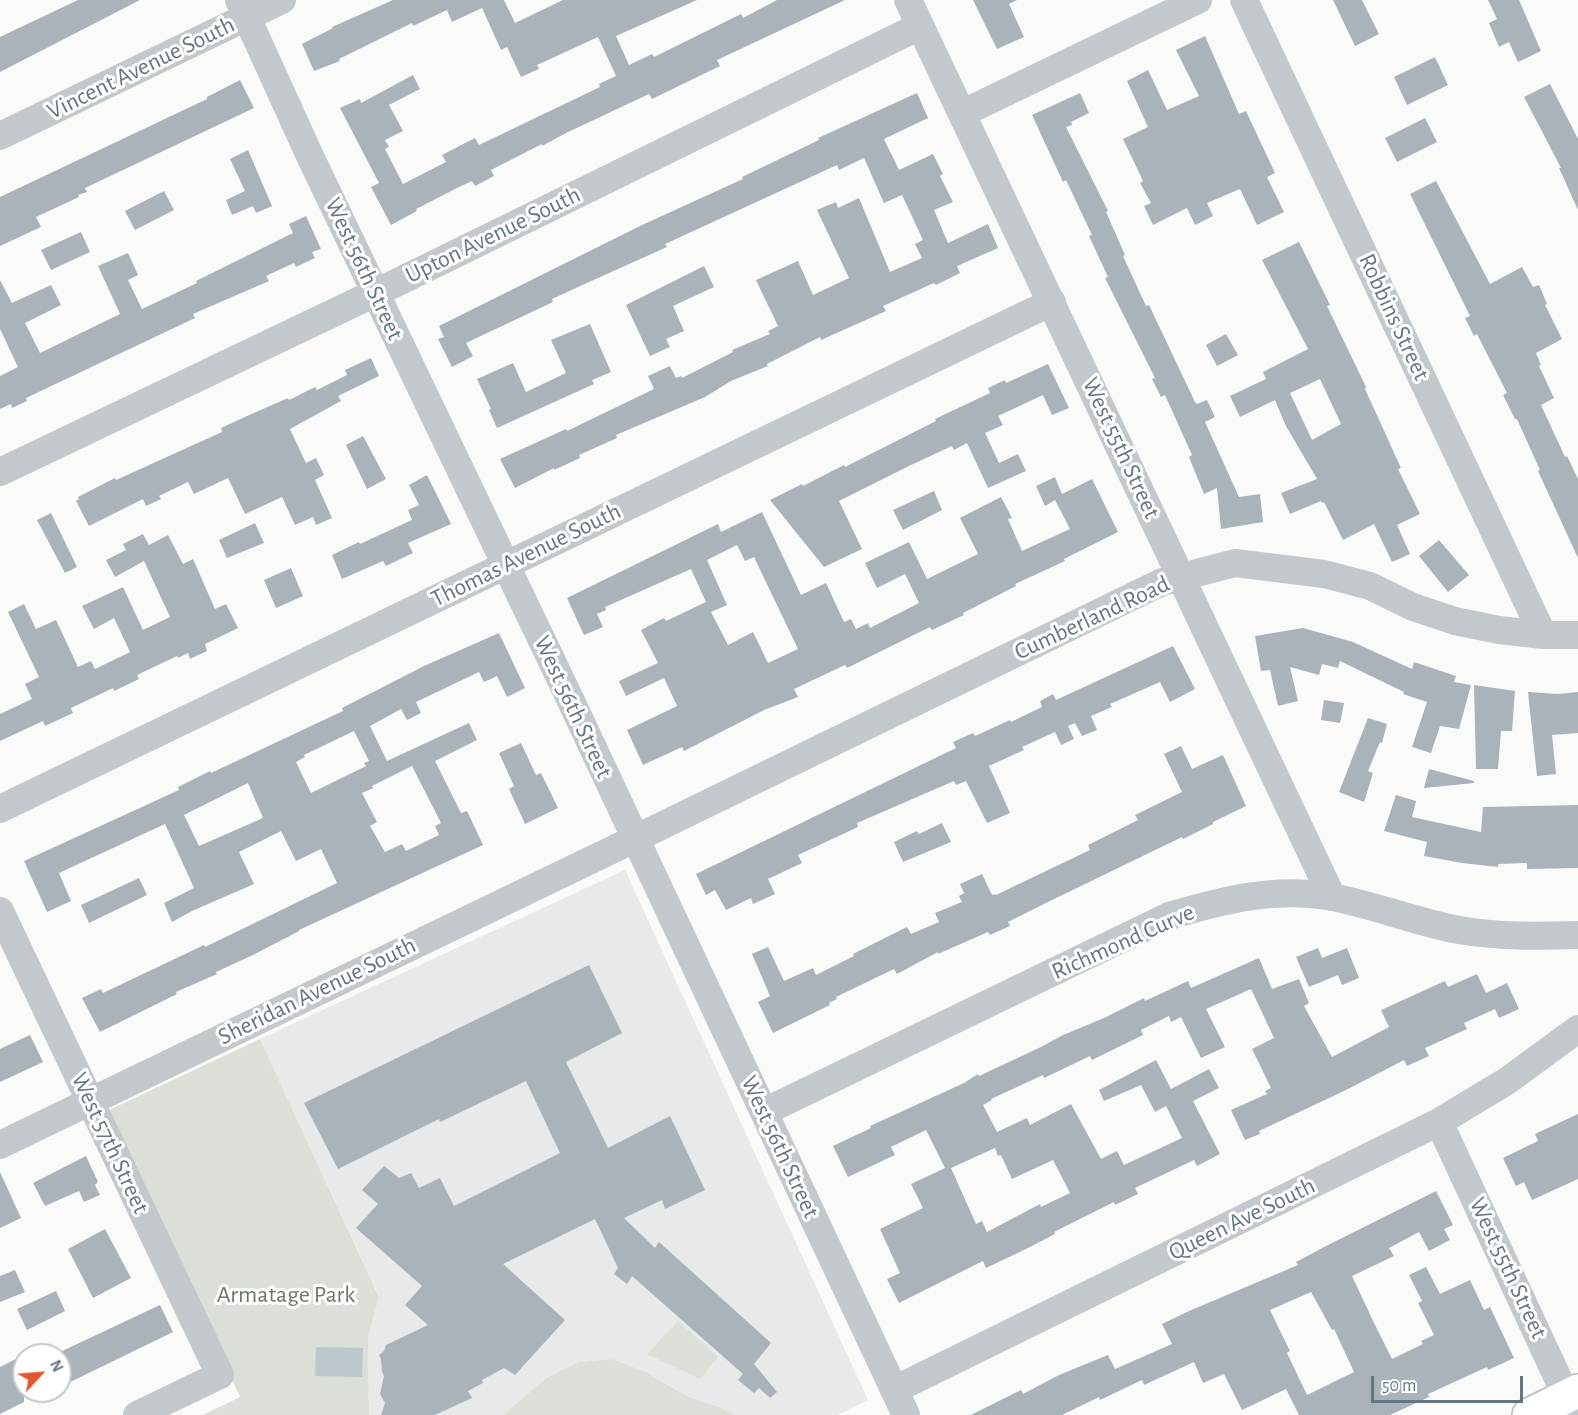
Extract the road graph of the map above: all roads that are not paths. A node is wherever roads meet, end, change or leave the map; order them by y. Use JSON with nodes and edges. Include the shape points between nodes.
{"nodes":[{"id":1,"x":282,"y":0,"type":"edge"},
{"id":2,"x":908,"y":0,"type":"edge"},
{"id":3,"x":1198,"y":0,"type":"edge"},
{"id":4,"x":1244,"y":0,"type":"edge"},
{"id":5,"x":243,"y":8,"type":"edge"},
{"id":6,"x":920,"y":26,"type":"junction"},
{"id":7,"x":963,"y":113,"type":"junction"},
{"id":8,"x":0,"y":136,"type":"edge"},
{"id":9,"x":375,"y":293,"type":"junction"},
{"id":10,"x":1052,"y":302,"type":"junction"},
{"id":11,"x":0,"y":472,"type":"edge"},
{"id":12,"x":505,"y":564,"type":"junction"},
{"id":13,"x":1181,"y":577,"type":"junction"},
{"id":14,"x":1543,"y":635,"type":"junction"},
{"id":15,"x":1578,"y":635,"type":"edge"},
{"id":16,"x":0,"y":809,"type":"edge"},
{"id":17,"x":635,"y":839,"type":"junction"},
{"id":18,"x":1332,"y":897,"type":"junction"},
{"id":19,"x":0,"y":911,"type":"edge"},
{"id":20,"x":1578,"y":935,"type":"edge"},
{"id":21,"x":1578,"y":1029,"type":"edge"},
{"id":22,"x":90,"y":1101,"type":"junction"},
{"id":23,"x":764,"y":1112,"type":"junction"},
{"id":24,"x":1439,"y":1122,"type":"junction"},
{"id":25,"x":0,"y":1145,"type":"edge"},
{"id":26,"x":1573,"y":1401,"type":"edge"},
{"id":27,"x":900,"y":1403,"type":"edge"},
{"id":28,"x":137,"y":1415,"type":"edge"},
{"id":29,"x":1529,"y":1415,"type":"edge"}],
"edges":[{"from":1,"to":5,"type":"street","name":"Vincent Avenue South"},
{"from":2,"to":6,"type":"street","name":"West 55th Street"},
{"from":3,"to":7,"type":"street"},
{"from":4,"to":14,"type":"street","name":"Robbins Street"},
{"from":5,"to":8,"type":"street","name":"Vincent Avenue South"},
{"from":5,"to":9,"type":"street","name":"West 56th Street"},
{"from":6,"to":7,"type":"street","name":"West 55th Street"},
{"from":6,"to":9,"type":"street","name":"Upton Avenue South"},
{"from":7,"to":10,"type":"street","name":"West 55th Street"},
{"from":9,"to":11,"type":"street","name":"Upton Avenue South"},
{"from":9,"to":12,"type":"street","name":"West 56th Street"},
{"from":10,"to":12,"type":"street","name":"Thomas Avenue South"},
{"from":10,"to":13,"type":"street","name":"West 55th Street"},
{"from":12,"to":16,"type":"street","name":"Thomas Avenue South"},
{"from":12,"to":17,"type":"street","name":"West 56th Street"},
{"from":13,"to":14,"type":"street","name":"Cumberland Road","via":[[1235,563],[1324,574],[1370,586],[1413,607],[1455,621]]},
{"from":13,"to":17,"type":"street","name":"Cumberland Road","via":[[1162,582]]},
{"from":13,"to":18,"type":"street","name":"West 55th Street"},
{"from":14,"to":15,"type":"street","name":"Cumberland Road"},
{"from":17,"to":22,"type":"street","name":"Sheridan Avenue South"},
{"from":17,"to":23,"type":"street","name":"West 56th Street"},
{"from":18,"to":20,"type":"street","name":"Richmond Curve","via":[[1460,930]]},
{"from":18,"to":23,"type":"street","name":"Richmond Curve","via":[[1274,893],[1222,901],[1169,916]]},
{"from":19,"to":22,"type":"street","name":"West 57th Street"},
{"from":21,"to":24,"type":"street","name":"Queen Ave South","via":[[1507,1081]]},
{"from":22,"to":25,"type":"street","name":"Sheridan Avenue South"},
{"from":22,"to":28,"type":"street","name":"West 57th Street","via":[[220,1375]]},
{"from":23,"to":27,"type":"street","name":"West 56th Street"},
{"from":24,"to":26,"type":"street","name":"West 55th Street"},
{"from":24,"to":27,"type":"street","name":"Queen Ave South"},
{"from":26,"to":29,"type":"main road"}]}
